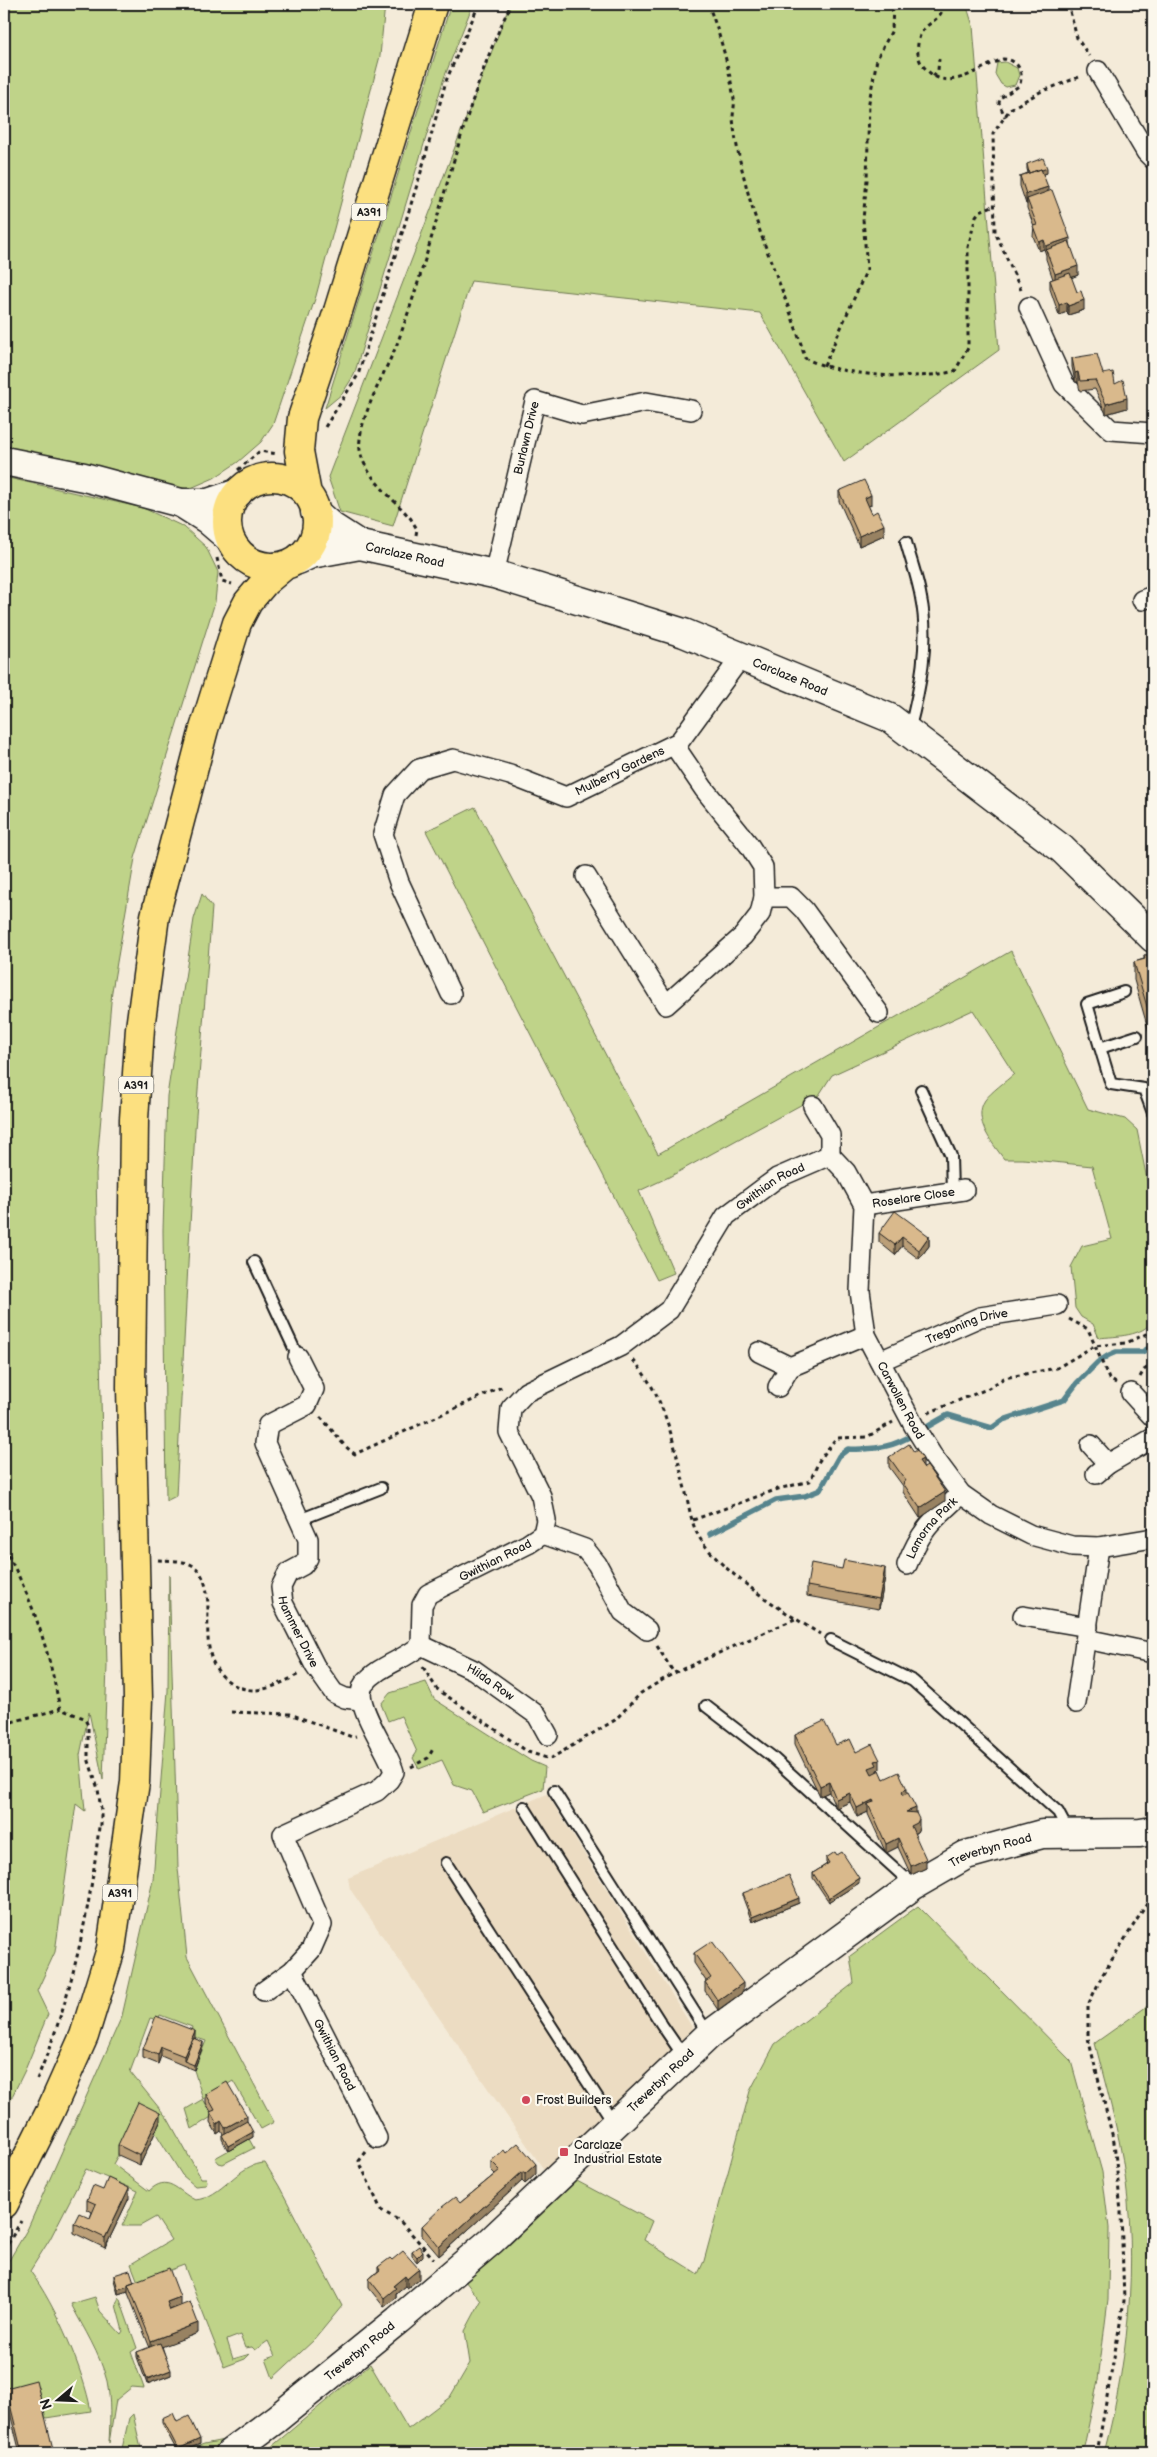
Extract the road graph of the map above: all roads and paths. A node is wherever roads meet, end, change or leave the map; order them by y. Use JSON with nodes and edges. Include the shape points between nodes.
{"nodes":[{"id":1,"x":433,"y":4,"type":"edge"},
{"id":2,"x":479,"y":4,"type":"edge"},
{"id":3,"x":511,"y":4,"type":"edge"},
{"id":4,"x":708,"y":4,"type":"edge"},
{"id":5,"x":893,"y":4,"type":"edge"},
{"id":6,"x":943,"y":4,"type":"edge"},
{"id":7,"x":1068,"y":4,"type":"edge"},
{"id":8,"x":939,"y":59,"type":"dead end"},
{"id":9,"x":1098,"y":70,"type":"junction"},
{"id":10,"x":933,"y":76,"type":"junction"},
{"id":11,"x":1005,"y":117,"type":"junction"},
{"id":12,"x":1153,"y":159,"type":"edge"},
{"id":13,"x":995,"y":205,"type":"junction"},
{"id":14,"x":1029,"y":307,"type":"joint"},
{"id":15,"x":824,"y":366,"type":"junction"},
{"id":16,"x":692,"y":410,"type":"dead end"},
{"id":17,"x":313,"y":423,"type":"junction"},
{"id":18,"x":1153,"y":433,"type":"edge"},
{"id":19,"x":4,"y":461,"type":"edge"},
{"id":20,"x":245,"y":488,"type":"junction"},
{"id":21,"x":181,"y":503,"type":"junction"},
{"id":22,"x":311,"y":503,"type":"junction"},
{"id":23,"x":906,"y":542,"type":"dead end"},
{"id":24,"x":232,"y":543,"type":"junction"},
{"id":25,"x":360,"y":545,"type":"junction"},
{"id":26,"x":413,"y":556,"type":"junction"},
{"id":27,"x":291,"y":563,"type":"junction"},
{"id":28,"x":494,"y":574,"type":"junction"},
{"id":29,"x":237,"y":623,"type":"junction"},
{"id":30,"x":741,"y":656,"type":"junction"},
{"id":31,"x":909,"y":732,"type":"junction"},
{"id":32,"x":674,"y":745,"type":"junction"},
{"id":33,"x":586,"y":876,"type":"dead end"},
{"id":34,"x":764,"y":897,"type":"junction"},
{"id":35,"x":1153,"y":938,"type":"edge"},
{"id":36,"x":1124,"y":992,"type":"dead end"},
{"id":37,"x":450,"y":994,"type":"dead end"},
{"id":38,"x":879,"y":1013,"type":"dead end"},
{"id":39,"x":1137,"y":1036,"type":"dead end"},
{"id":40,"x":1100,"y":1048,"type":"junction"},
{"id":41,"x":921,"y":1090,"type":"dead end"},
{"id":42,"x":813,"y":1106,"type":"dead end"},
{"id":43,"x":1153,"y":1113,"type":"edge"},
{"id":44,"x":830,"y":1155,"type":"junction"},
{"id":45,"x":958,"y":1191,"type":"joint"},
{"id":46,"x":864,"y":1205,"type":"junction"},
{"id":47,"x":254,"y":1262,"type":"dead end"},
{"id":48,"x":1057,"y":1306,"type":"joint"},
{"id":49,"x":866,"y":1335,"type":"junction"},
{"id":50,"x":621,"y":1346,"type":"junction"},
{"id":51,"x":758,"y":1352,"type":"dead end"},
{"id":52,"x":298,"y":1357,"type":"joint"},
{"id":53,"x":880,"y":1361,"type":"junction"},
{"id":54,"x":790,"y":1367,"type":"junction"},
{"id":55,"x":1109,"y":1378,"type":"dead end"},
{"id":56,"x":778,"y":1388,"type":"dead end"},
{"id":57,"x":526,"y":1392,"type":"junction"},
{"id":58,"x":1131,"y":1393,"type":"dead end"},
{"id":59,"x":307,"y":1405,"type":"junction"},
{"id":60,"x":1153,"y":1417,"type":"edge"},
{"id":61,"x":1153,"y":1438,"type":"edge"},
{"id":62,"x":1091,"y":1445,"type":"dead end"},
{"id":63,"x":382,"y":1488,"type":"dead end"},
{"id":64,"x":961,"y":1494,"type":"junction"},
{"id":65,"x":299,"y":1520,"type":"junction"},
{"id":66,"x":543,"y":1534,"type":"junction"},
{"id":67,"x":1153,"y":1538,"type":"edge"},
{"id":68,"x":1099,"y":1546,"type":"junction"},
{"id":69,"x":4,"y":1548,"type":"edge"},
{"id":70,"x":153,"y":1560,"type":"dead end"},
{"id":71,"x":907,"y":1565,"type":"dead end"},
{"id":72,"x":1023,"y":1616,"type":"dead end"},
{"id":73,"x":795,"y":1619,"type":"junction"},
{"id":74,"x":647,"y":1630,"type":"joint"},
{"id":75,"x":1087,"y":1633,"type":"junction"},
{"id":76,"x":831,"y":1640,"type":"joint"},
{"id":77,"x":421,"y":1645,"type":"junction"},
{"id":78,"x":1153,"y":1653,"type":"edge"},
{"id":79,"x":315,"y":1666,"type":"junction"},
{"id":80,"x":360,"y":1700,"type":"junction"},
{"id":81,"x":1076,"y":1703,"type":"dead end"},
{"id":82,"x":706,"y":1706,"type":"dead end"},
{"id":83,"x":60,"y":1709,"type":"junction"},
{"id":84,"x":231,"y":1712,"type":"dead end"},
{"id":85,"x":4,"y":1724,"type":"edge"},
{"id":86,"x":376,"y":1733,"type":"junction"},
{"id":87,"x":548,"y":1735,"type":"dead end"},
{"id":88,"x":433,"y":1749,"type":"dead end"},
{"id":89,"x":394,"y":1772,"type":"junction"},
{"id":90,"x":554,"y":1791,"type":"dead end"},
{"id":91,"x":524,"y":1807,"type":"dead end"},
{"id":92,"x":100,"y":1826,"type":"junction"},
{"id":93,"x":129,"y":1830,"type":"junction"},
{"id":94,"x":1153,"y":1831,"type":"edge"},
{"id":95,"x":1069,"y":1834,"type":"junction"},
{"id":96,"x":446,"y":1863,"type":"dead end"},
{"id":97,"x":914,"y":1885,"type":"junction"},
{"id":98,"x":1153,"y":1894,"type":"edge"},
{"id":99,"x":292,"y":1971,"type":"junction"},
{"id":100,"x":264,"y":1991,"type":"dead end"},
{"id":101,"x":709,"y":2035,"type":"junction"},
{"id":102,"x":685,"y":2058,"type":"junction"},
{"id":103,"x":34,"y":2086,"type":"dead end"},
{"id":104,"x":614,"y":2124,"type":"junction"},
{"id":105,"x":377,"y":2138,"type":"joint"},
{"id":106,"x":13,"y":2211,"type":"edge"},
{"id":107,"x":4,"y":2251,"type":"edge"},
{"id":108,"x":449,"y":2277,"type":"junction"},
{"id":109,"x":230,"y":2453,"type":"edge"},
{"id":110,"x":1097,"y":2453,"type":"edge"}],
"edges":[{"from":1,"to":17,"type":"highway","number":"A391","via":[[338,311]]},
{"from":2,"to":17,"type":"path","via":[[446,81],[358,375]]},
{"from":3,"to":26,"type":"path","via":[[471,106],[397,343],[361,432],[363,463],[417,529]]},
{"from":4,"to":15,"type":"path","via":[[727,63],[738,151],[757,223],[805,358]]},
{"from":5,"to":15,"type":"path","via":[[892,30],[877,58],[869,102],[863,220],[867,269]]},
{"from":6,"to":10,"type":"path","via":[[941,16],[924,30],[918,43],[920,60]]},
{"from":7,"to":9,"type":"path","via":[[1077,38]]},
{"from":8,"to":10,"type":"path","via":[[938,70]]},
{"from":9,"to":11,"type":"path","via":[[1040,92],[1010,109]]},
{"from":9,"to":12,"type":"street"},
{"from":10,"to":11,"type":"path","via":[[959,79],[1003,59],[1013,61],[1022,76],[1019,86],[1000,98]]},
{"from":11,"to":13,"type":"path","via":[[993,134]]},
{"from":13,"to":14,"type":"path","via":[[995,232]]},
{"from":13,"to":15,"type":"path","via":[[976,216],[968,247],[968,348],[955,371],[916,377]]},
{"from":14,"to":18,"type":"street","via":[[1064,384],[1111,430]]},
{"from":16,"to":28,"type":"street","name":"Burlawn Drive","via":[[646,402],[582,415],[534,401]]},
{"from":17,"to":20,"type":"highway","number":"A391"},
{"from":17,"to":22,"type":"highway","number":"A391","via":[[299,451]]},
{"from":19,"to":21,"type":"street","via":[[84,477]]},
{"from":20,"to":21,"type":"street","via":[[208,502]]},
{"from":20,"to":22,"type":"highway","via":[[268,477],[282,478],[296,484]]},
{"from":20,"to":24,"type":"highway","via":[[228,512]]},
{"from":21,"to":24,"type":"street","via":[[208,520]]},
{"from":22,"to":25,"type":"street","name":"Carclaze Road","via":[[332,527]]},
{"from":22,"to":27,"type":"highway","via":[[316,536],[308,550]]},
{"from":23,"to":31,"type":"lane","via":[[921,598],[924,624],[919,694]]},
{"from":24,"to":27,"type":"highway","via":[[244,558],[256,565],[270,568]]},
{"from":24,"to":29,"type":"highway","number":"A391","via":[[240,597]]},
{"from":25,"to":26,"type":"street","name":"Carclaze Road"},
{"from":25,"to":27,"type":"street","name":"Carclaze Road","via":[[311,554]]},
{"from":26,"to":28,"type":"street","name":"Carclaze Road"},
{"from":27,"to":29,"type":"highway","number":"A391","via":[[264,582]]},
{"from":28,"to":30,"type":"street","name":"Carclaze Road","via":[[684,633]]},
{"from":29,"to":93,"type":"highway","number":"A391","via":[[204,729],[155,916],[140,1028],[134,1119],[131,1378],[138,1699],[136,1774]]},
{"from":30,"to":31,"type":"street","name":"Carclaze Road","via":[[890,718]]},
{"from":30,"to":32,"type":"street","name":"Mulberry Gardens"},
{"from":31,"to":35,"type":"street","name":"Carclaze Road","via":[[1062,849]]},
{"from":32,"to":34,"type":"street","via":[[764,868]]},
{"from":32,"to":37,"type":"street","name":"Mulberry Gardens","via":[[566,797],[510,775],[453,759],[419,769],[408,780],[395,795],[383,834],[399,882]]},
{"from":33,"to":34,"type":"street","via":[[666,1005],[743,936],[760,914]]},
{"from":34,"to":38,"type":"street","via":[[791,897],[804,910]]},
{"from":36,"to":40,"type":"lane","via":[[1086,1004]]},
{"from":39,"to":40,"type":"lane"},
{"from":40,"to":43,"type":"lane","via":[[1111,1084],[1144,1089]]},
{"from":41,"to":45,"type":"lane","via":[[951,1156]]},
{"from":42,"to":44,"type":"street","via":[[830,1135]]},
{"from":44,"to":46,"type":"street","via":[[846,1172]]},
{"from":44,"to":50,"type":"street","name":"Gwithian Road","via":[[777,1178],[726,1216],[669,1310]]},
{"from":45,"to":46,"type":"street","name":"Roselare Close"},
{"from":46,"to":49,"type":"street","name":"Carwollen Road","via":[[860,1292]]},
{"from":47,"to":52,"type":"lane"},
{"from":48,"to":53,"type":"street","name":"Tregoning Drive","via":[[980,1317]]},
{"from":48,"to":55,"type":"path","via":[[1073,1322],[1088,1329]]},
{"from":49,"to":53,"type":"street","name":"Carwollen Road"},
{"from":49,"to":54,"type":"street"},
{"from":50,"to":57,"type":"street","name":"Gwithian Road"},
{"from":50,"to":73,"type":"path","via":[[641,1368],[670,1424],[692,1520],[700,1539],[736,1576]]},
{"from":51,"to":54,"type":"street"},
{"from":52,"to":59,"type":"street","via":[[314,1390]]},
{"from":53,"to":64,"type":"street","name":"Carwollen Road","via":[[918,1432]]},
{"from":54,"to":56,"type":"street"},
{"from":57,"to":59,"type":"path","via":[[505,1385],[355,1454],[342,1446],[331,1427]]},
{"from":57,"to":66,"type":"street","name":"Gwithian Road","via":[[511,1408],[509,1432],[541,1496],[546,1520]]},
{"from":58,"to":60,"type":"street"},
{"from":59,"to":65,"type":"street","name":"Hammer Drive","via":[[268,1425],[265,1443]]},
{"from":61,"to":62,"type":"street","via":[[1102,1469]]},
{"from":63,"to":65,"type":"lane"},
{"from":64,"to":68,"type":"street","name":"Carwollen Road","via":[[991,1516],[1031,1535],[1072,1546]]},
{"from":64,"to":71,"type":"street","name":"Lamorna Park","via":[[928,1525],[917,1540]]},
{"from":65,"to":79,"type":"street","name":"Hammer Drive","via":[[308,1539],[308,1558],[303,1565],[288,1573],[281,1587],[283,1603]]},
{"from":66,"to":74,"type":"street","via":[[584,1549],[597,1564],[623,1612]]},
{"from":66,"to":77,"type":"street","name":"Gwithian Road","via":[[428,1594],[422,1605]]},
{"from":67,"to":68,"type":"street","name":"Carwollen Road"},
{"from":68,"to":75,"type":"street"},
{"from":69,"to":83,"type":"path","via":[[23,1582],[44,1641]]},
{"from":70,"to":79,"type":"path","via":[[184,1561],[197,1568],[205,1582],[209,1650],[220,1676],[241,1689],[253,1691],[268,1688]]},
{"from":72,"to":75,"type":"street"},
{"from":73,"to":74,"type":"path","via":[[674,1673]]},
{"from":73,"to":76,"type":"path"},
{"from":75,"to":78,"type":"street"},
{"from":75,"to":81,"type":"street"},
{"from":76,"to":95,"type":"lane","via":[[913,1680],[1058,1812]]},
{"from":77,"to":80,"type":"street","via":[[412,1654],[392,1662],[364,1685]]},
{"from":77,"to":87,"type":"street","name":"Hilda Row","via":[[482,1676],[537,1715]]},
{"from":79,"to":80,"type":"street","name":"Hammer Drive","via":[[334,1693]]},
{"from":80,"to":86,"type":"street"},
{"from":82,"to":97,"type":"lane","via":[[771,1756]]},
{"from":83,"to":85,"type":"path"},
{"from":83,"to":92,"type":"path","via":[[84,1718],[88,1725],[88,1758],[98,1789]]},
{"from":84,"to":86,"type":"path","via":[[290,1714],[352,1737]]},
{"from":86,"to":89,"type":"street"},
{"from":88,"to":89,"type":"path","via":[[420,1764]]},
{"from":89,"to":99,"type":"street","via":[[377,1791],[283,1834],[322,1925],[311,1950]]},
{"from":90,"to":101,"type":"lane"},
{"from":91,"to":102,"type":"lane"},
{"from":92,"to":93,"type":"path"},
{"from":92,"to":103,"type":"path","via":[[88,1910],[75,1962],[46,2058]]},
{"from":93,"to":106,"type":"highway","number":"A391","via":[[111,1949],[84,2036],[50,2112]]},
{"from":94,"to":95,"type":"street","name":"Treverbyn Road"},
{"from":95,"to":97,"type":"street","name":"Treverbyn Road","via":[[1042,1834],[966,1855]]},
{"from":96,"to":104,"type":"lane"},
{"from":97,"to":101,"type":"street","name":"Treverbyn Road"},
{"from":98,"to":110,"type":"path","via":[[1103,1974],[1088,2005],[1088,2038],[1114,2142],[1121,2212],[1124,2301]]},
{"from":99,"to":100,"type":"street"},
{"from":99,"to":105,"type":"street","name":"Gwithian Road"},
{"from":101,"to":102,"type":"street","name":"Treverbyn Road"},
{"from":102,"to":104,"type":"street","name":"Treverbyn Road"},
{"from":104,"to":108,"type":"street","name":"Treverbyn Road","via":[[492,2242]]},
{"from":105,"to":108,"type":"path","via":[[359,2161],[381,2210],[400,2220]]},
{"from":106,"to":107,"type":"path"},
{"from":108,"to":109,"type":"street","name":"Treverbyn Road"}]}
